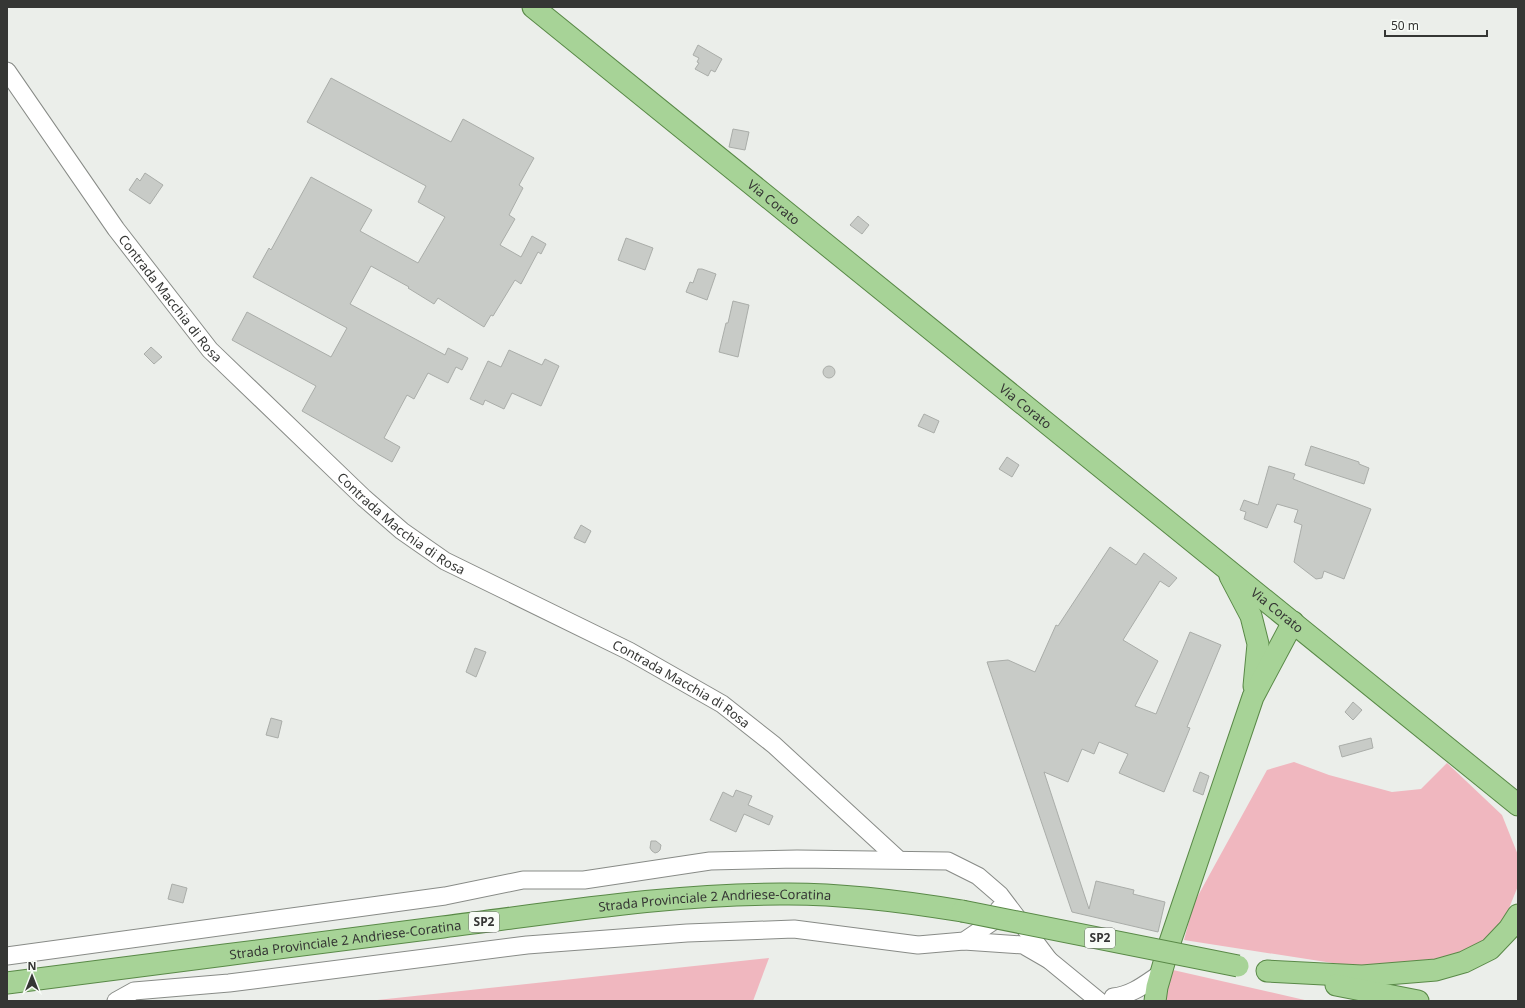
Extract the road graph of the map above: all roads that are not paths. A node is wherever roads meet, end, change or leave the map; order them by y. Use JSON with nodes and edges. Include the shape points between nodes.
{"nodes":[{"id":1,"x":532,"y":7,"type":"edge"},
{"id":2,"x":7,"y":71,"type":"edge"},
{"id":3,"x":1228,"y":570,"type":"junction"},
{"id":4,"x":1293,"y":622,"type":"junction"},
{"id":5,"x":1258,"y":644,"type":"junction"},
{"id":6,"x":1253,"y":697,"type":"junction"},
{"id":7,"x":1518,"y":805,"type":"edge"},
{"id":8,"x":898,"y":859,"type":"junction"},
{"id":9,"x":1000,"y":895,"type":"junction"},
{"id":10,"x":1518,"y":915,"type":"edge"},
{"id":11,"x":964,"y":941,"type":"junction"},
{"id":12,"x":7,"y":956,"type":"edge"},
{"id":13,"x":1049,"y":960,"type":"junction"},
{"id":14,"x":1267,"y":971,"type":"junction"},
{"id":15,"x":1160,"y":974,"type":"junction"},
{"id":16,"x":1311,"y":980,"type":"junction"},
{"id":17,"x":7,"y":983,"type":"edge"},
{"id":18,"x":1106,"y":998,"type":"edge"},
{"id":19,"x":116,"y":1001,"type":"edge"},
{"id":20,"x":1156,"y":1001,"type":"edge"},
{"id":21,"x":1357,"y":1001,"type":"edge"},
{"id":22,"x":1418,"y":1001,"type":"edge"}],
"edges":[{"from":1,"to":3,"type":"main road","name":"Via Corato"},
{"from":2,"to":8,"type":"street","name":"Contrada Macchia di Rosa","via":[[116,229],[210,350],[364,498],[402,531],[445,561],[628,651],[722,704],[774,745]]},
{"from":3,"to":4,"type":"main road","name":"Via Corato"},
{"from":3,"to":5,"type":"main road","via":[[1251,616]]},
{"from":4,"to":5,"type":"main road","via":[[1279,624],[1268,631]]},
{"from":4,"to":6,"type":"main road"},
{"from":4,"to":7,"type":"main road","name":"Via Corato"},
{"from":5,"to":6,"type":"main road"},
{"from":6,"to":15,"type":"main road"},
{"from":8,"to":9,"type":"street","via":[[948,861],[978,876]]},
{"from":8,"to":12,"type":"street","via":[[797,858],[710,861],[584,880],[524,880],[445,896]]},
{"from":9,"to":11,"type":"street","via":[[998,918]]},
{"from":9,"to":13,"type":"street"},
{"from":10,"to":14,"type":"main road","via":[[1490,949],[1464,962],[1436,970],[1362,976]]},
{"from":11,"to":13,"type":"street","via":[[1022,945]]},
{"from":11,"to":19,"type":"street","via":[[918,945],[794,929],[688,933],[526,945],[228,983],[134,991]]},
{"from":13,"to":18,"type":"street"},
{"from":14,"to":16,"type":"main road","name":"Strada Provinciale 2 Andriese-Coratina","number":"SP2"},
{"from":14,"to":17,"type":"main road","name":"Strada Provinciale 2 Andriese-Coratina","number":"SP2","bridge":true,"via":[[908,902],[863,897],[780,894],[696,897],[530,916]]},
{"from":15,"to":18,"type":"street","via":[[1138,990],[1124,996]]},
{"from":15,"to":20,"type":"main road","via":[[1156,987]]},
{"from":16,"to":21,"type":"main road"},
{"from":16,"to":22,"type":"main road","name":"Strada Provinciale 2 Andriese-Coratina","number":"SP2"}]}
